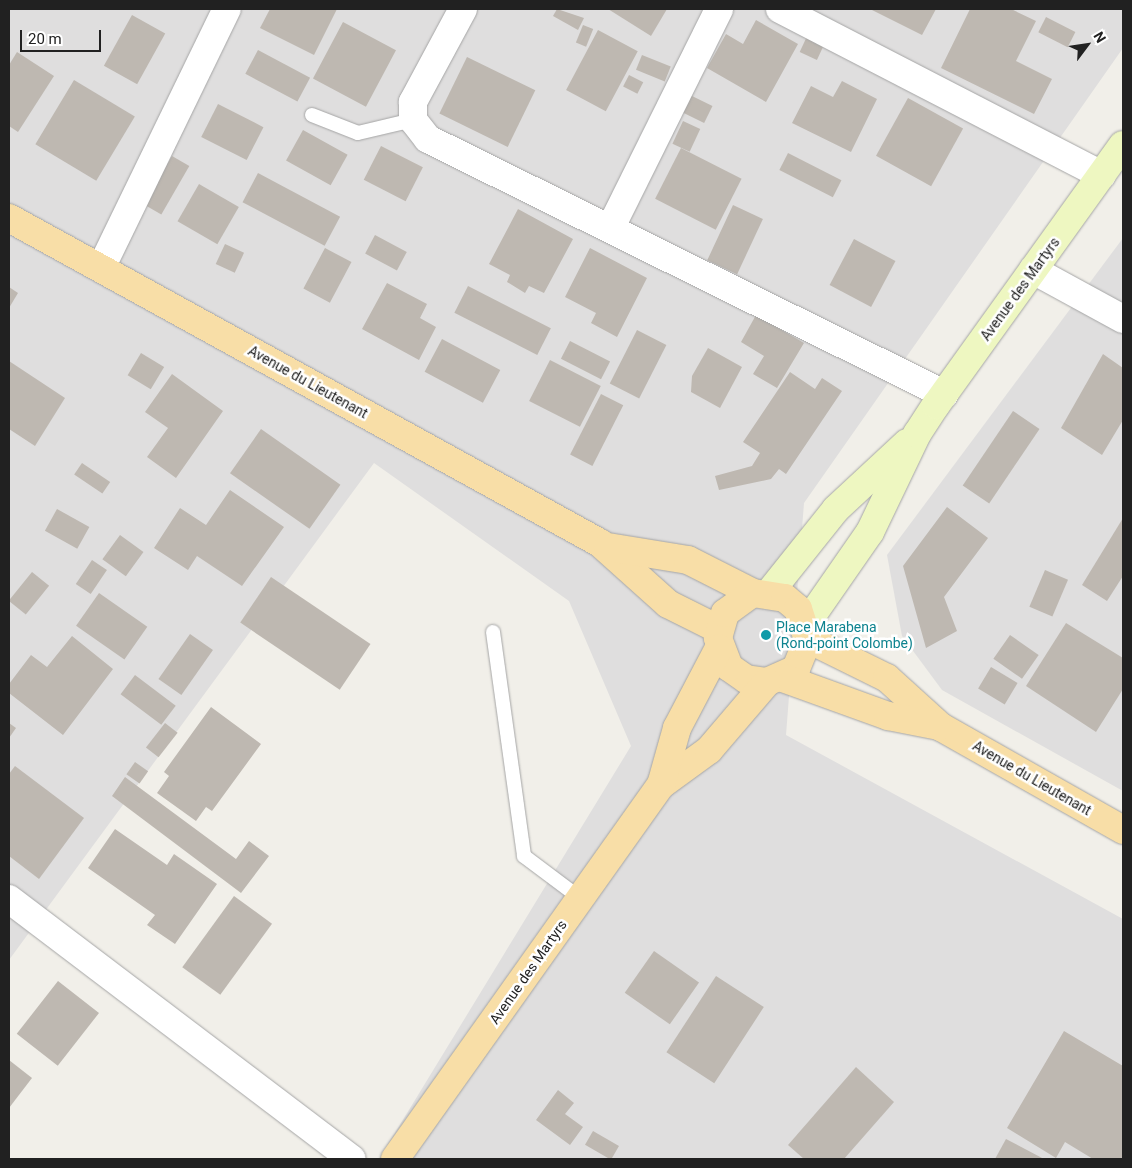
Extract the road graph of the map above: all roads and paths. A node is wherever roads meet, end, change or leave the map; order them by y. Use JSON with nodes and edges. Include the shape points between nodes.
{"nodes":[{"id":1,"x":227,"y":9,"type":"edge"},
{"id":2,"x":463,"y":9,"type":"edge"},
{"id":3,"x":719,"y":9,"type":"edge"},
{"id":4,"x":780,"y":9,"type":"edge"},
{"id":5,"x":312,"y":115,"type":"dead end"},
{"id":6,"x":413,"y":120,"type":"junction"},
{"id":7,"x":1123,"y":145,"type":"edge"},
{"id":8,"x":1102,"y":175,"type":"junction"},
{"id":9,"x":9,"y":218,"type":"edge"},
{"id":10,"x":611,"y":226,"type":"junction"},
{"id":11,"x":101,"y":268,"type":"junction"},
{"id":12,"x":1033,"y":270,"type":"junction"},
{"id":13,"x":1123,"y":319,"type":"edge"},
{"id":14,"x":944,"y":394,"type":"junction"},
{"id":15,"x":917,"y":434,"type":"junction"},
{"id":16,"x":608,"y":548,"type":"junction"},
{"id":17,"x":761,"y":593,"type":"junction"},
{"id":18,"x":493,"y":632,"type":"dead end"},
{"id":19,"x":807,"y":632,"type":"junction"},
{"id":20,"x":719,"y":639,"type":"junction"},
{"id":21,"x":775,"y":680,"type":"junction"},
{"id":22,"x":941,"y":727,"type":"junction"},
{"id":23,"x":661,"y":785,"type":"junction"},
{"id":24,"x":1123,"y":830,"type":"edge"},
{"id":25,"x":580,"y":898,"type":"junction"},
{"id":26,"x":9,"y":899,"type":"edge"},
{"id":27,"x":351,"y":1159,"type":"edge"},
{"id":28,"x":395,"y":1159,"type":"edge"}],
"edges":[{"from":1,"to":11,"type":"street"},
{"from":2,"to":6,"type":"street","via":[[413,102]]},
{"from":3,"to":10,"type":"street"},
{"from":4,"to":8,"type":"street"},
{"from":5,"to":6,"type":"lane","via":[[358,133]]},
{"from":6,"to":10,"type":"street","via":[[428,139]]},
{"from":7,"to":8,"type":"main road","name":"Avenue des Martyrs"},
{"from":8,"to":12,"type":"main road","name":"Avenue des Martyrs"},
{"from":9,"to":11,"type":"main road","name":"Avenue du Lieutenant"},
{"from":10,"to":14,"type":"street"},
{"from":11,"to":16,"type":"main road","name":"Avenue du Lieutenant"},
{"from":12,"to":13,"type":"street"},
{"from":12,"to":14,"type":"main road","name":"Avenue des Martyrs"},
{"from":14,"to":15,"type":"main road","name":"Avenue des Martyrs"},
{"from":15,"to":17,"type":"main road","name":"Avenue des Martyrs","via":[[836,508]]},
{"from":15,"to":19,"type":"main road","name":"Avenue des Martyrs","via":[[870,532]]},
{"from":16,"to":17,"type":"main road","name":"Avenue du Lieutenant","via":[[688,560]]},
{"from":16,"to":20,"type":"main road","name":"Avenue du Lieutenant","via":[[668,604]]},
{"from":17,"to":19,"type":"main road","via":[[785,598]]},
{"from":17,"to":20,"type":"main road","via":[[725,613]]},
{"from":18,"to":25,"type":"lane","via":[[524,856]]},
{"from":19,"to":21,"type":"main road","via":[[800,662]]},
{"from":19,"to":22,"type":"main road","name":"Avenue du Lieutenant","via":[[887,678]]},
{"from":20,"to":21,"type":"main road","via":[[729,667],[746,679]]},
{"from":20,"to":23,"type":"main road","name":"Avenue des Martyrs","via":[[677,728]]},
{"from":21,"to":22,"type":"main road","name":"Avenue du Lieutenant","via":[[888,716]]},
{"from":21,"to":23,"type":"main road","name":"Avenue des Martyrs","via":[[709,750]]},
{"from":22,"to":24,"type":"main road","name":"Avenue du Lieutenant"},
{"from":23,"to":25,"type":"main road","name":"Avenue des Martyrs"},
{"from":25,"to":28,"type":"main road","name":"Avenue des Martyrs"},
{"from":26,"to":27,"type":"street"}]}
